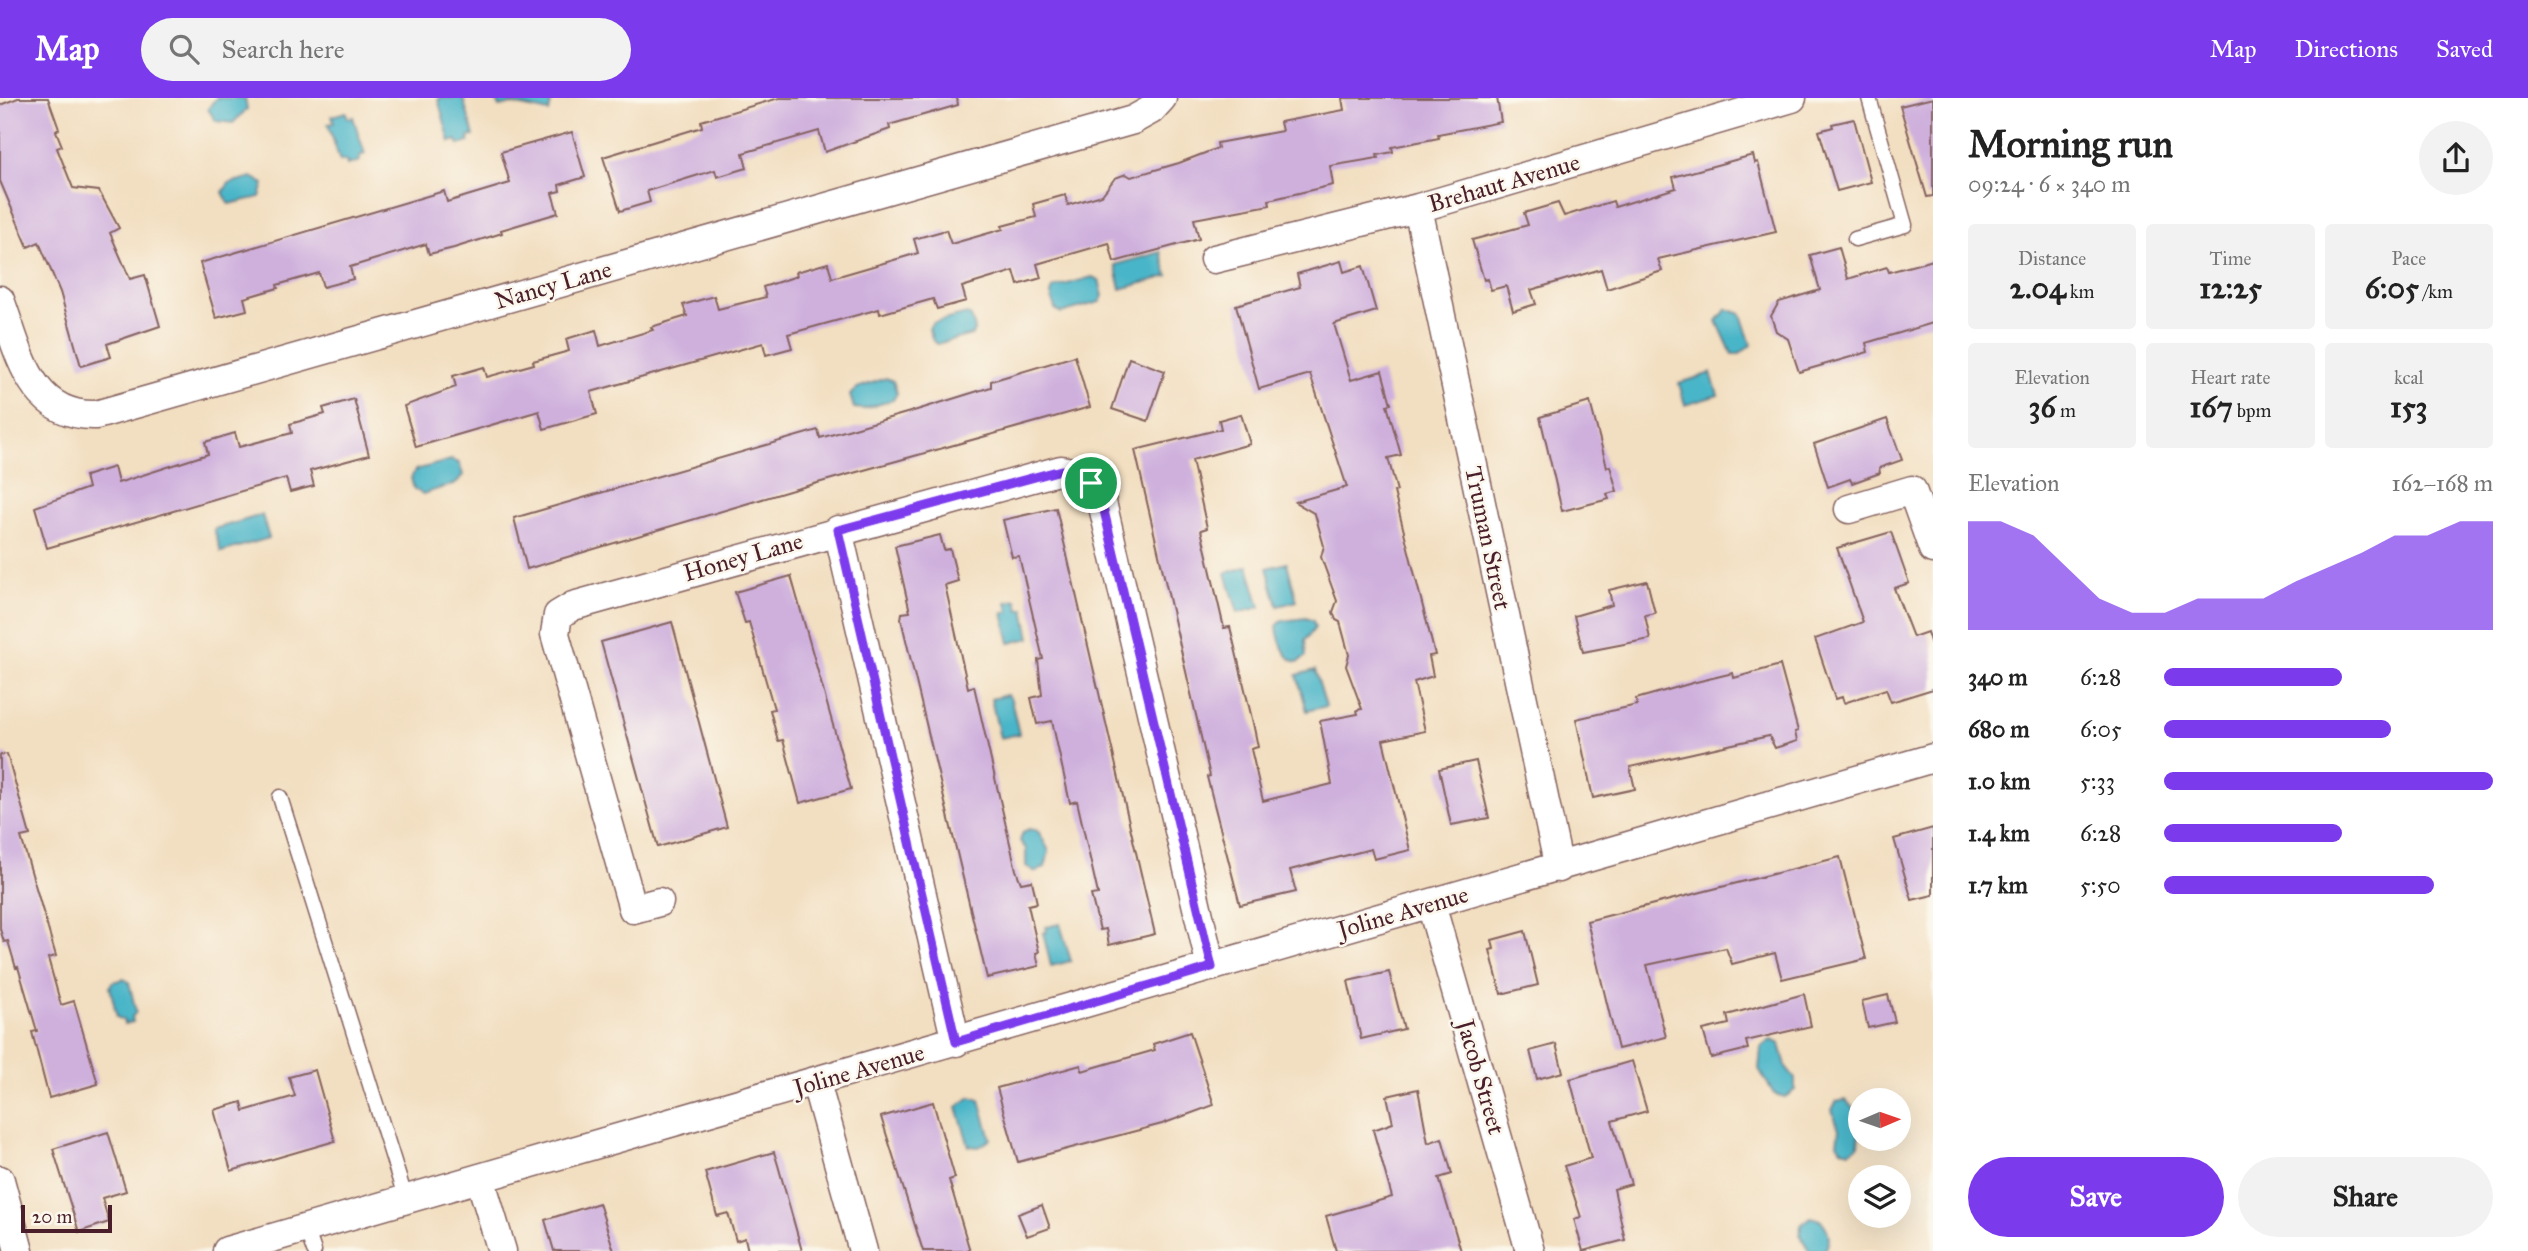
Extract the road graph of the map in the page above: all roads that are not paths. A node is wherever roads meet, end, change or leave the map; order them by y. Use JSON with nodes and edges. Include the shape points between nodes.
{"nodes":[{"id":1,"x":1162,"y":98,"type":"edge"},
{"id":2,"x":1792,"y":98,"type":"edge"},
{"id":3,"x":1869,"y":98,"type":"edge"},
{"id":4,"x":1418,"y":208,"type":"junction"},
{"id":5,"x":1856,"y":239,"type":"dead end"},
{"id":6,"x":1214,"y":259,"type":"dead end"},
{"id":7,"x":0,"y":300,"type":"edge"},
{"id":8,"x":1849,"y":509,"type":"dead end"},
{"id":9,"x":838,"y":530,"type":"junction"},
{"id":10,"x":1933,"y":549,"type":"edge"},
{"id":11,"x":1933,"y":758,"type":"edge"},
{"id":12,"x":280,"y":797,"type":"dead end"},
{"id":13,"x":1559,"y":868,"type":"junction"},
{"id":14,"x":659,"y":902,"type":"dead end"},
{"id":15,"x":1431,"y":904,"type":"junction"},
{"id":16,"x":1212,"y":967,"type":"junction"},
{"id":17,"x":956,"y":1042,"type":"junction"},
{"id":18,"x":816,"y":1083,"type":"junction"},
{"id":19,"x":480,"y":1178,"type":"junction"},
{"id":20,"x":0,"y":1180,"type":"edge"},
{"id":21,"x":406,"y":1200,"type":"junction"},
{"id":22,"x":310,"y":1240,"type":"edge"},
{"id":23,"x":19,"y":1251,"type":"edge"},
{"id":24,"x":227,"y":1251,"type":"edge"},
{"id":25,"x":502,"y":1251,"type":"edge"},
{"id":26,"x":863,"y":1251,"type":"edge"},
{"id":27,"x":1530,"y":1251,"type":"edge"}],
"edges":[{"from":1,"to":7,"type":"street","name":"Nancy Lane","via":[[1133,120],[96,415],[65,412],[35,388]]},
{"from":2,"to":4,"type":"street","name":"Brehaut Avenue"},
{"from":3,"to":5,"type":"lane","via":[[1905,225]]},
{"from":4,"to":6,"type":"street","name":"Brehaut Avenue"},
{"from":4,"to":13,"type":"street","name":"Truman Street"},
{"from":8,"to":10,"type":"street","via":[[1912,490]]},
{"from":9,"to":14,"type":"street","name":"Honey Lane","via":[[573,606],[558,615],[555,634],[633,909]]},
{"from":9,"to":16,"type":"street","name":"Honey Lane","via":[[1043,473],[1079,473],[1091,483],[1101,498]]},
{"from":9,"to":17,"type":"street"},
{"from":11,"to":13,"type":"street","name":"Joline Avenue"},
{"from":12,"to":21,"type":"lane"},
{"from":13,"to":15,"type":"street","name":"Joline Avenue"},
{"from":15,"to":16,"type":"street","name":"Joline Avenue"},
{"from":15,"to":27,"type":"street","name":"Jacob Street"},
{"from":16,"to":17,"type":"street","name":"Joline Avenue"},
{"from":17,"to":18,"type":"street","name":"Joline Avenue"},
{"from":18,"to":19,"type":"street","name":"Joline Avenue"},
{"from":18,"to":26,"type":"street"},
{"from":19,"to":21,"type":"street","name":"Joline Avenue"},
{"from":19,"to":25,"type":"street"},
{"from":20,"to":23,"type":"street"},
{"from":21,"to":22,"type":"street","name":"Joline Avenue"},
{"from":22,"to":24,"type":"street","name":"Joline Avenue"}]}
